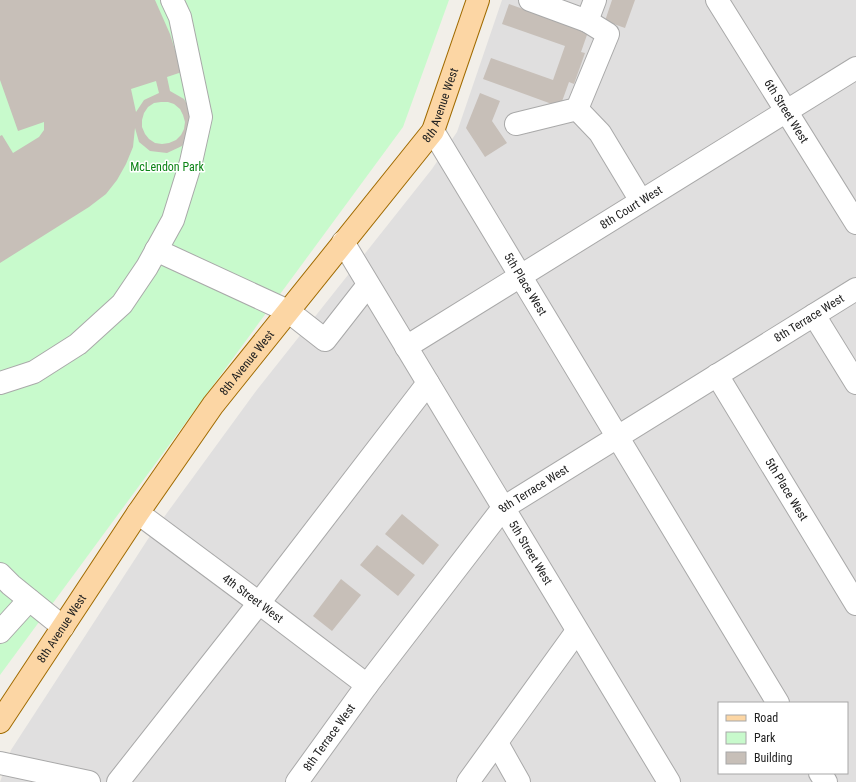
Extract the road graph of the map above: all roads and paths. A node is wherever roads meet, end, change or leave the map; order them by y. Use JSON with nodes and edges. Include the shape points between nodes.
{"nodes":[{"id":1,"x":172,"y":0,"type":"edge"},
{"id":2,"x":478,"y":0,"type":"edge"},
{"id":3,"x":530,"y":0,"type":"edge"},
{"id":4,"x":595,"y":0,"type":"edge"},
{"id":5,"x":717,"y":0,"type":"edge"},
{"id":6,"x":587,"y":21,"type":"junction"},
{"id":7,"x":856,"y":68,"type":"edge"},
{"id":8,"x":577,"y":109,"type":"junction"},
{"id":9,"x":787,"y":111,"type":"junction"},
{"id":10,"x":516,"y":124,"type":"dead end"},
{"id":11,"x":433,"y":131,"type":"junction"},
{"id":12,"x":641,"y":201,"type":"junction"},
{"id":13,"x":856,"y":223,"type":"edge"},
{"id":14,"x":343,"y":242,"type":"junction"},
{"id":15,"x":156,"y":250,"type":"junction"},
{"id":16,"x":520,"y":276,"type":"junction"},
{"id":17,"x":368,"y":285,"type":"junction"},
{"id":18,"x":856,"y":289,"type":"edge"},
{"id":19,"x":288,"y":311,"type":"junction"},
{"id":20,"x":814,"y":315,"type":"junction"},
{"id":21,"x":406,"y":347,"type":"junction"},
{"id":22,"x":717,"y":375,"type":"junction"},
{"id":23,"x":0,"y":383,"type":"edge"},
{"id":24,"x":428,"y":383,"type":"junction"},
{"id":25,"x":856,"y":383,"type":"edge"},
{"id":26,"x":617,"y":437,"type":"junction"},
{"id":27,"x":503,"y":508,"type":"junction"},
{"id":28,"x":138,"y":513,"type":"junction"},
{"id":29,"x":0,"y":574,"type":"edge"},
{"id":30,"x":29,"y":600,"type":"junction"},
{"id":31,"x":259,"y":603,"type":"junction"},
{"id":32,"x":856,"y":604,"type":"edge"},
{"id":33,"x":63,"y":627,"type":"junction"},
{"id":34,"x":577,"y":631,"type":"junction"},
{"id":35,"x":0,"y":632,"type":"edge"},
{"id":36,"x":367,"y":685,"type":"junction"},
{"id":37,"x":777,"y":702,"type":"edge"},
{"id":38,"x":0,"y":722,"type":"edge"},
{"id":39,"x":497,"y":743,"type":"junction"},
{"id":40,"x":0,"y":763,"type":"edge"},
{"id":41,"x":62,"y":779,"type":"edge"},
{"id":42,"x":89,"y":782,"type":"edge"},
{"id":43,"x":118,"y":782,"type":"edge"},
{"id":44,"x":297,"y":782,"type":"edge"},
{"id":45,"x":468,"y":782,"type":"edge"},
{"id":46,"x":519,"y":782,"type":"edge"},
{"id":47,"x":669,"y":782,"type":"edge"}],
"edges":[{"from":1,"to":15,"type":"street","via":[[180,17],[201,117],[191,162],[173,220]]},
{"from":2,"to":11,"type":"main road","name":"8th Avenue West"},
{"from":3,"to":6,"type":"street"},
{"from":4,"to":6,"type":"street"},
{"from":5,"to":9,"type":"street","name":"6th Street West"},
{"from":6,"to":8,"type":"street","via":[[608,34]]},
{"from":7,"to":9,"type":"street","name":"8th Court West"},
{"from":8,"to":10,"type":"street"},
{"from":8,"to":12,"type":"street","via":[[600,133]]},
{"from":9,"to":12,"type":"street","name":"8th Court West"},
{"from":9,"to":13,"type":"street","name":"6th Street West"},
{"from":11,"to":14,"type":"main road","name":"8th Avenue West"},
{"from":11,"to":16,"type":"street","name":"5th Place West"},
{"from":12,"to":16,"type":"street","name":"8th Court West"},
{"from":14,"to":17,"type":"street","name":"5th Street West"},
{"from":14,"to":19,"type":"main road","name":"8th Avenue West"},
{"from":15,"to":19,"type":"street"},
{"from":15,"to":23,"type":"street","via":[[122,304],[78,344],[34,372]]},
{"from":16,"to":21,"type":"street","name":"8th Court West"},
{"from":16,"to":26,"type":"street","name":"5th Place West"},
{"from":17,"to":19,"type":"street","via":[[325,340]]},
{"from":17,"to":21,"type":"street","name":"5th Street West"},
{"from":18,"to":20,"type":"street","name":"8th Terrace West"},
{"from":19,"to":28,"type":"main road","name":"8th Avenue West","via":[[213,405]]},
{"from":20,"to":22,"type":"street","name":"8th Terrace West"},
{"from":20,"to":25,"type":"street"},
{"from":21,"to":24,"type":"street","name":"5th Street West"},
{"from":22,"to":26,"type":"street","name":"8th Terrace West"},
{"from":22,"to":32,"type":"street","name":"5th Place West"},
{"from":24,"to":27,"type":"street","name":"5th Street West"},
{"from":24,"to":31,"type":"street"},
{"from":26,"to":27,"type":"street","name":"8th Terrace West"},
{"from":26,"to":37,"type":"street","name":"5th Place West"},
{"from":27,"to":34,"type":"street","name":"5th Street West"},
{"from":27,"to":36,"type":"street","name":"8th Terrace West"},
{"from":28,"to":31,"type":"street","name":"4th Street West"},
{"from":28,"to":33,"type":"main road","name":"8th Avenue West"},
{"from":29,"to":30,"type":"street"},
{"from":30,"to":33,"type":"street"},
{"from":30,"to":35,"type":"street"},
{"from":31,"to":36,"type":"street","name":"4th Street West"},
{"from":31,"to":43,"type":"street"},
{"from":33,"to":38,"type":"main road","name":"8th Avenue West"},
{"from":34,"to":39,"type":"street"},
{"from":34,"to":47,"type":"street","name":"5th Street West"},
{"from":36,"to":44,"type":"street","name":"8th Terrace West"},
{"from":39,"to":45,"type":"street"},
{"from":39,"to":46,"type":"street"},
{"from":40,"to":41,"type":"street"},
{"from":41,"to":42,"type":"street"}]}
